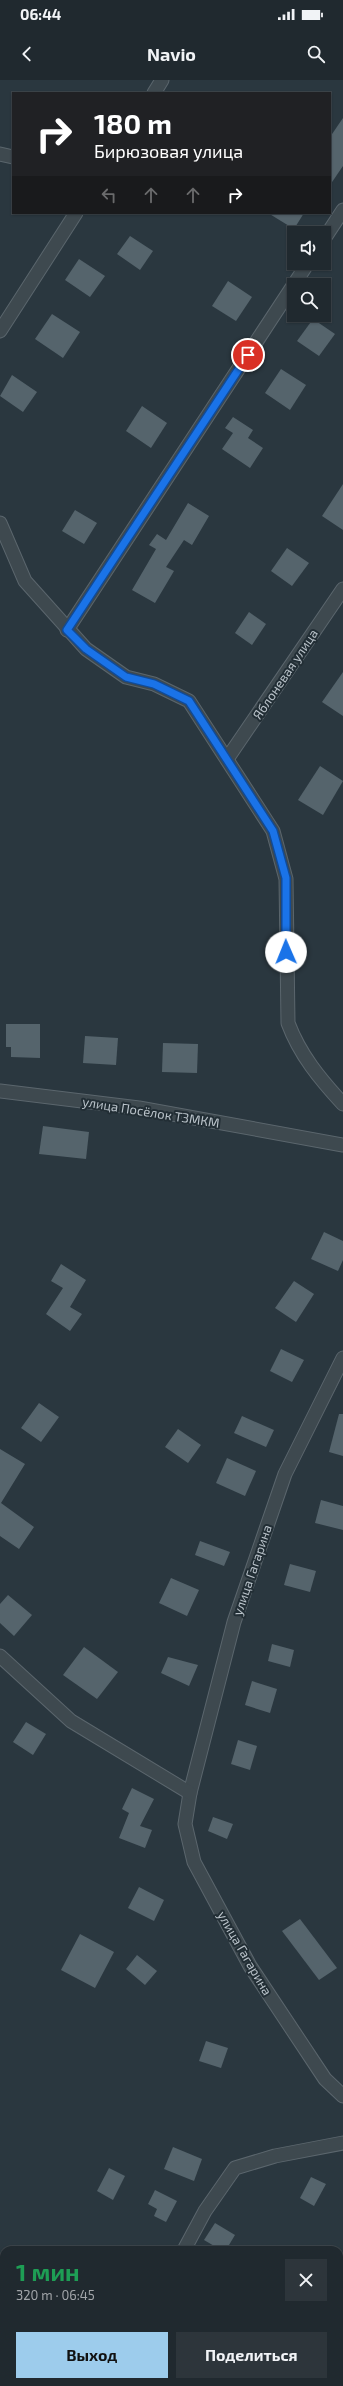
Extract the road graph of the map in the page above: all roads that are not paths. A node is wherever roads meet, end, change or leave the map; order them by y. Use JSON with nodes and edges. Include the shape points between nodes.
{"nodes":[{"id":1,"x":162,"y":80,"type":"edge"},
{"id":2,"x":155,"y":92,"type":"edge"},
{"id":3,"x":0,"y":154,"type":"edge"},
{"id":4,"x":12,"y":158,"type":"edge"},
{"id":5,"x":343,"y":210,"type":"edge"},
{"id":6,"x":75,"y":214,"type":"edge"},
{"id":7,"x":331,"y":228,"type":"edge"},
{"id":8,"x":303,"y":270,"type":"edge"},
{"id":9,"x":0,"y":331,"type":"edge"},
{"id":10,"x":0,"y":523,"type":"edge"},
{"id":11,"x":343,"y":589,"type":"edge"},
{"id":12,"x":67,"y":630,"type":"junction"},
{"id":13,"x":227,"y":759,"type":"junction"},
{"id":14,"x":0,"y":1091,"type":"edge"},
{"id":15,"x":343,"y":1104,"type":"edge"},
{"id":16,"x":343,"y":1145,"type":"edge"},
{"id":17,"x":343,"y":1358,"type":"edge"},
{"id":18,"x":0,"y":1656,"type":"edge"},
{"id":19,"x":190,"y":1792,"type":"junction"},
{"id":20,"x":343,"y":2096,"type":"edge"},
{"id":21,"x":343,"y":2143,"type":"edge"},
{"id":22,"x":186,"y":2246,"type":"edge"}],
"edges":[{"from":1,"to":2,"type":"street"},
{"from":3,"to":4,"type":"street"},
{"from":5,"to":7,"type":"street"},
{"from":6,"to":9,"type":"street"},
{"from":8,"to":12,"type":"street"},
{"from":10,"to":12,"type":"street","via":[[25,581]]},
{"from":11,"to":13,"type":"street","name":"Яблоневая улица"},
{"from":12,"to":13,"type":"street","via":[[86,649],[126,677],[154,684],[189,701]]},
{"from":13,"to":15,"type":"street","via":[[273,831],[286,878],[288,1023],[295,1043],[317,1076]]},
{"from":14,"to":16,"type":"street","name":"улица Посёлок ТЗМКМ","via":[[139,1108]]},
{"from":17,"to":19,"type":"street","name":"улица Гагарина","via":[[285,1474],[234,1622]]},
{"from":18,"to":19,"type":"street","via":[[71,1721]]},
{"from":19,"to":20,"type":"street","name":"улица Гагарина","via":[[185,1824],[194,1862],[250,1966],[325,2079]]},
{"from":21,"to":22,"type":"street","via":[[275,2156],[236,2168],[205,2211]]}]}
